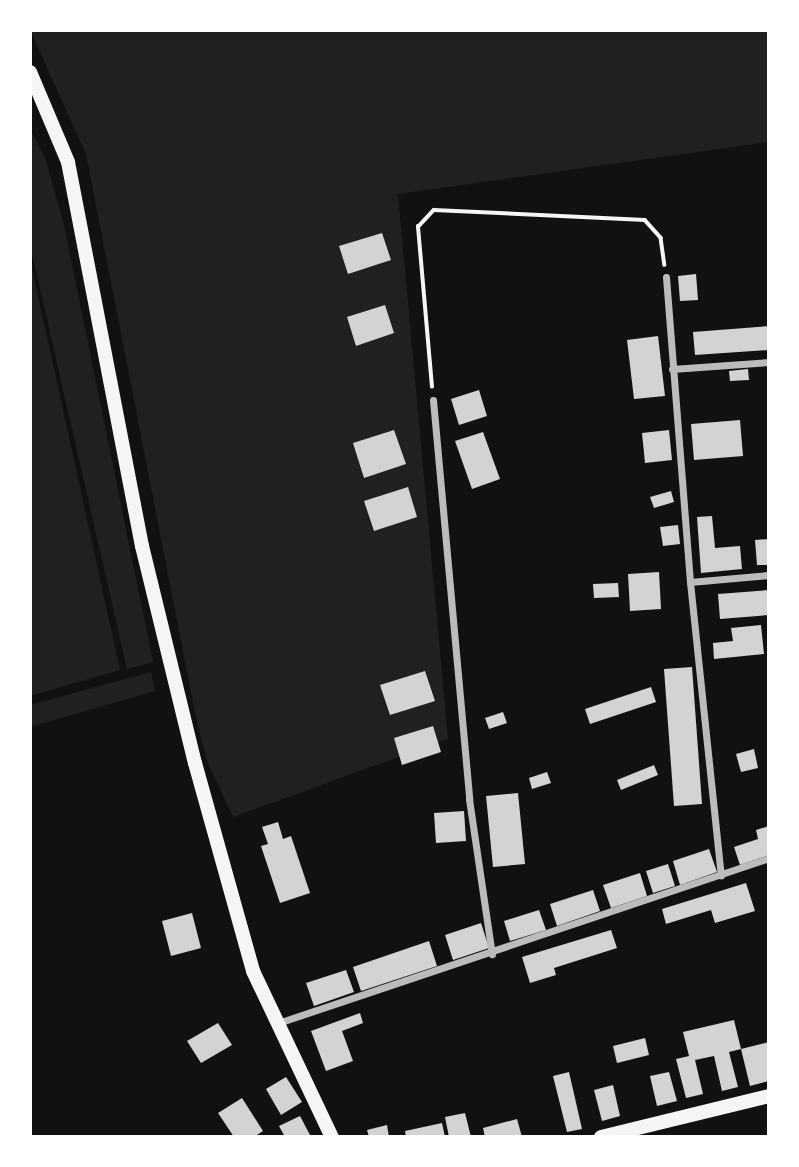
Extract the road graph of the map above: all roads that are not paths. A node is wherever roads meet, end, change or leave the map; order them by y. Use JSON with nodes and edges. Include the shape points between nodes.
{"nodes":[{"id":1,"x":30,"y":72,"type":"edge"},
{"id":2,"x":666,"y":277,"type":"road end"},
{"id":3,"x":769,"y":362,"type":"edge"},
{"id":4,"x":672,"y":369,"type":"junction"},
{"id":5,"x":433,"y":400,"type":"road end"},
{"id":6,"x":769,"y":575,"type":"edge"},
{"id":7,"x":690,"y":582,"type":"junction"},
{"id":8,"x":769,"y":859,"type":"edge"},
{"id":9,"x":721,"y":875,"type":"junction"},
{"id":10,"x":492,"y":954,"type":"junction"},
{"id":11,"x":278,"y":1023,"type":"junction"},
{"id":12,"x":769,"y":1096,"type":"edge"},
{"id":13,"x":332,"y":1137,"type":"edge"},
{"id":14,"x":601,"y":1137,"type":"edge"}],
"edges":[{"from":1,"to":11,"type":"main road","via":[[68,162],[142,547],[195,763],[253,971]]},
{"from":2,"to":4,"type":"street"},
{"from":3,"to":4,"type":"street"},
{"from":4,"to":7,"type":"street"},
{"from":5,"to":10,"type":"street","via":[[469,799]]},
{"from":6,"to":7,"type":"street"},
{"from":7,"to":9,"type":"street"},
{"from":8,"to":9,"type":"street"},
{"from":9,"to":10,"type":"street"},
{"from":10,"to":11,"type":"street"},
{"from":11,"to":13,"type":"main road"},
{"from":12,"to":14,"type":"main road"}]}
